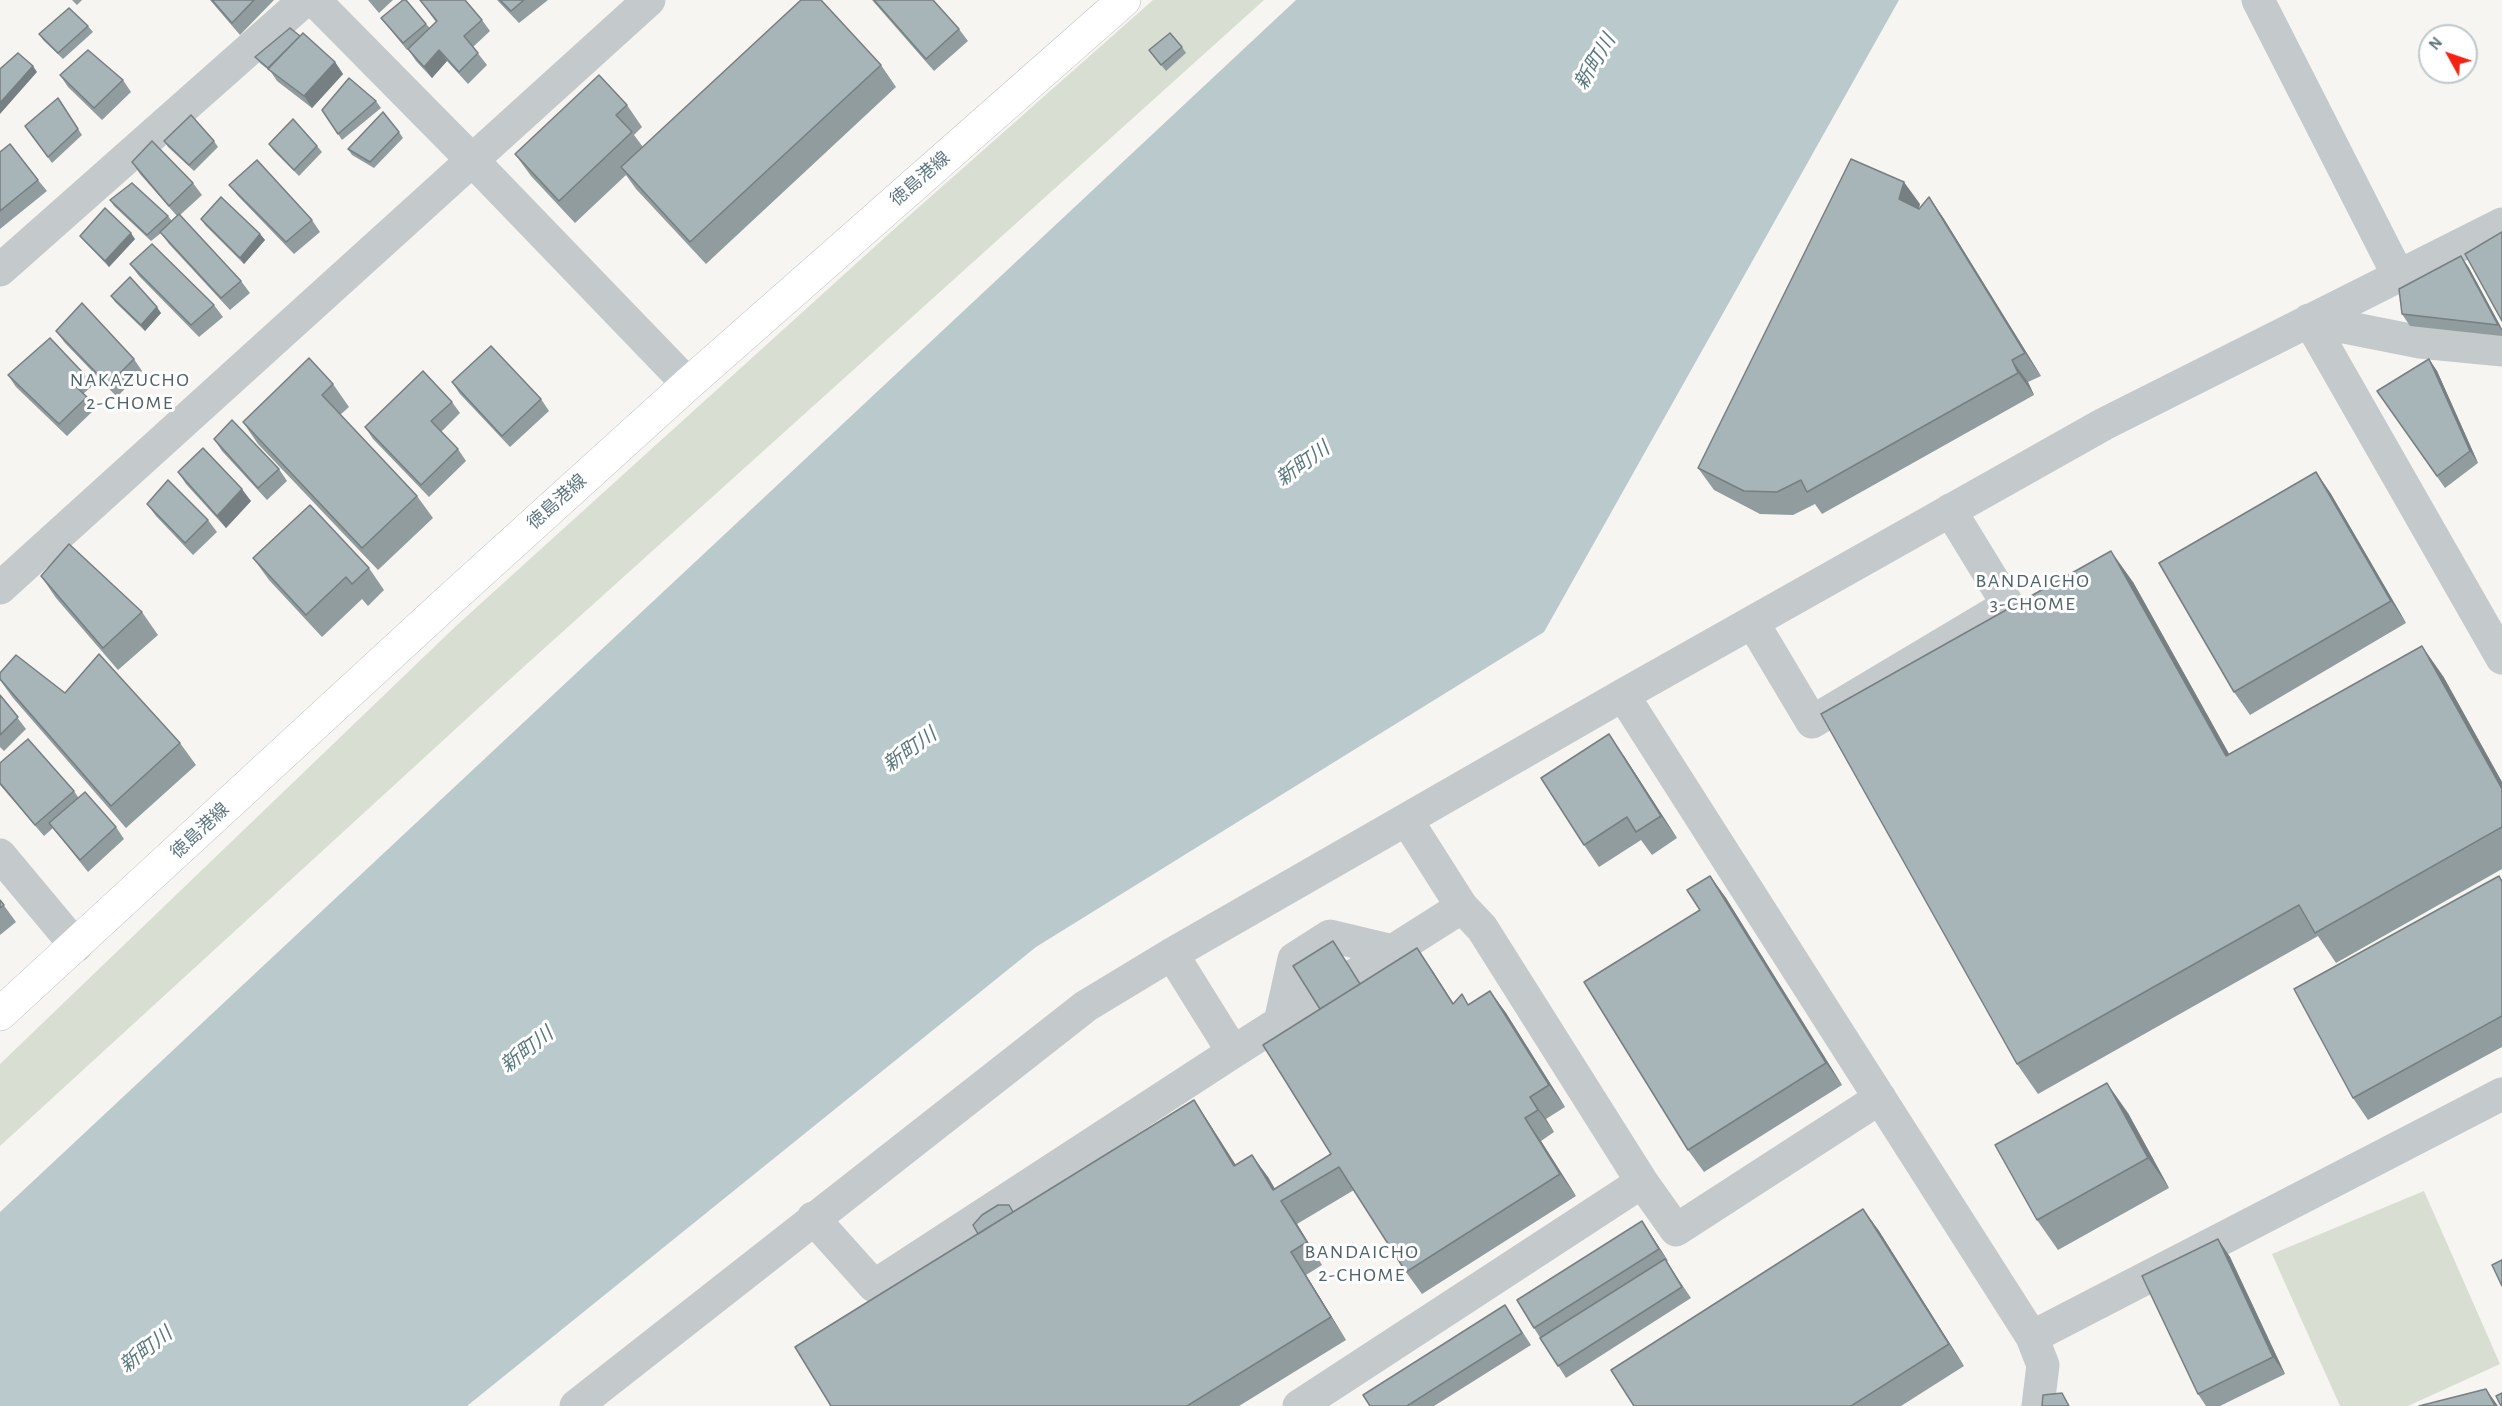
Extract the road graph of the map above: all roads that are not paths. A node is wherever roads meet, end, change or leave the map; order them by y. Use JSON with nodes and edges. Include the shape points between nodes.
{"nodes":[{"id":1,"x":305,"y":0,"type":"edge"},
{"id":2,"x":314,"y":0,"type":"edge"},
{"id":3,"x":649,"y":0,"type":"edge"},
{"id":4,"x":2258,"y":0,"type":"edge"},
{"id":5,"x":1116,"y":2,"type":"edge"},
{"id":6,"x":472,"y":160,"type":"junction"},
{"id":7,"x":2502,"y":224,"type":"edge"},
{"id":8,"x":0,"y":270,"type":"edge"},
{"id":9,"x":2398,"y":275,"type":"junction"},
{"id":10,"x":2309,"y":320,"type":"junction"},
{"id":11,"x":2502,"y":350,"type":"edge"},
{"id":12,"x":687,"y":384,"type":"junction"},
{"id":13,"x":1950,"y":510,"type":"junction"},
{"id":14,"x":0,"y":588,"type":"edge"},
{"id":15,"x":1753,"y":623,"type":"junction"},
{"id":16,"x":2502,"y":658,"type":"edge"},
{"id":17,"x":1623,"y":695,"type":"junction"},
{"id":18,"x":1415,"y":833,"type":"dead end"},
{"id":19,"x":0,"y":855,"type":"edge"},
{"id":20,"x":1462,"y":907,"type":"junction"},
{"id":21,"x":76,"y":946,"type":"junction"},
{"id":22,"x":1393,"y":951,"type":"junction"},
{"id":23,"x":1172,"y":954,"type":"junction"},
{"id":24,"x":0,"y":1014,"type":"edge"},
{"id":25,"x":1280,"y":1022,"type":"junction"},
{"id":26,"x":1233,"y":1052,"type":"junction"},
{"id":27,"x":2502,"y":1094,"type":"edge"},
{"id":28,"x":1880,"y":1098,"type":"junction"},
{"id":29,"x":1642,"y":1182,"type":"junction"},
{"id":30,"x":813,"y":1218,"type":"junction"},
{"id":31,"x":2032,"y":1337,"type":"junction"},
{"id":32,"x":576,"y":1406,"type":"edge"},
{"id":33,"x":1299,"y":1406,"type":"edge"},
{"id":34,"x":2038,"y":1406,"type":"edge"}],
"edges":[{"from":1,"to":8,"type":"street"},
{"from":2,"to":6,"type":"street"},
{"from":3,"to":6,"type":"street"},
{"from":4,"to":9,"type":"street"},
{"from":5,"to":12,"type":"main road","name":"徳島港線"},
{"from":6,"to":12,"type":"street"},
{"from":6,"to":14,"type":"street"},
{"from":7,"to":9,"type":"street"},
{"from":9,"to":10,"type":"street"},
{"from":10,"to":11,"type":"street","via":[[2420,342]]},
{"from":10,"to":13,"type":"street","via":[[2104,424]]},
{"from":10,"to":16,"type":"street"},
{"from":12,"to":21,"type":"main road","name":"徳島港線"},
{"from":13,"to":15,"type":"street"},
{"from":13,"to":15,"type":"street","via":[[2008,605],[1812,722]]},
{"from":15,"to":17,"type":"street"},
{"from":17,"to":23,"type":"street"},
{"from":17,"to":28,"type":"street"},
{"from":18,"to":20,"type":"street"},
{"from":19,"to":21,"type":"street"},
{"from":20,"to":22,"type":"street"},
{"from":20,"to":29,"type":"street","via":[[1482,928]]},
{"from":21,"to":24,"type":"main road","name":"徳島港線"},
{"from":22,"to":25,"type":"street"},
{"from":22,"to":25,"type":"street","via":[[1330,936],[1294,959]]},
{"from":23,"to":26,"type":"street"},
{"from":23,"to":30,"type":"street","via":[[1086,1006]]},
{"from":25,"to":26,"type":"street"},
{"from":26,"to":30,"type":"street","via":[[874,1286]]},
{"from":27,"to":31,"type":"street"},
{"from":28,"to":29,"type":"street","via":[[1676,1230]]},
{"from":28,"to":31,"type":"street"},
{"from":29,"to":33,"type":"street"},
{"from":30,"to":32,"type":"street"},
{"from":31,"to":34,"type":"street","via":[[2043,1365]]}]}
